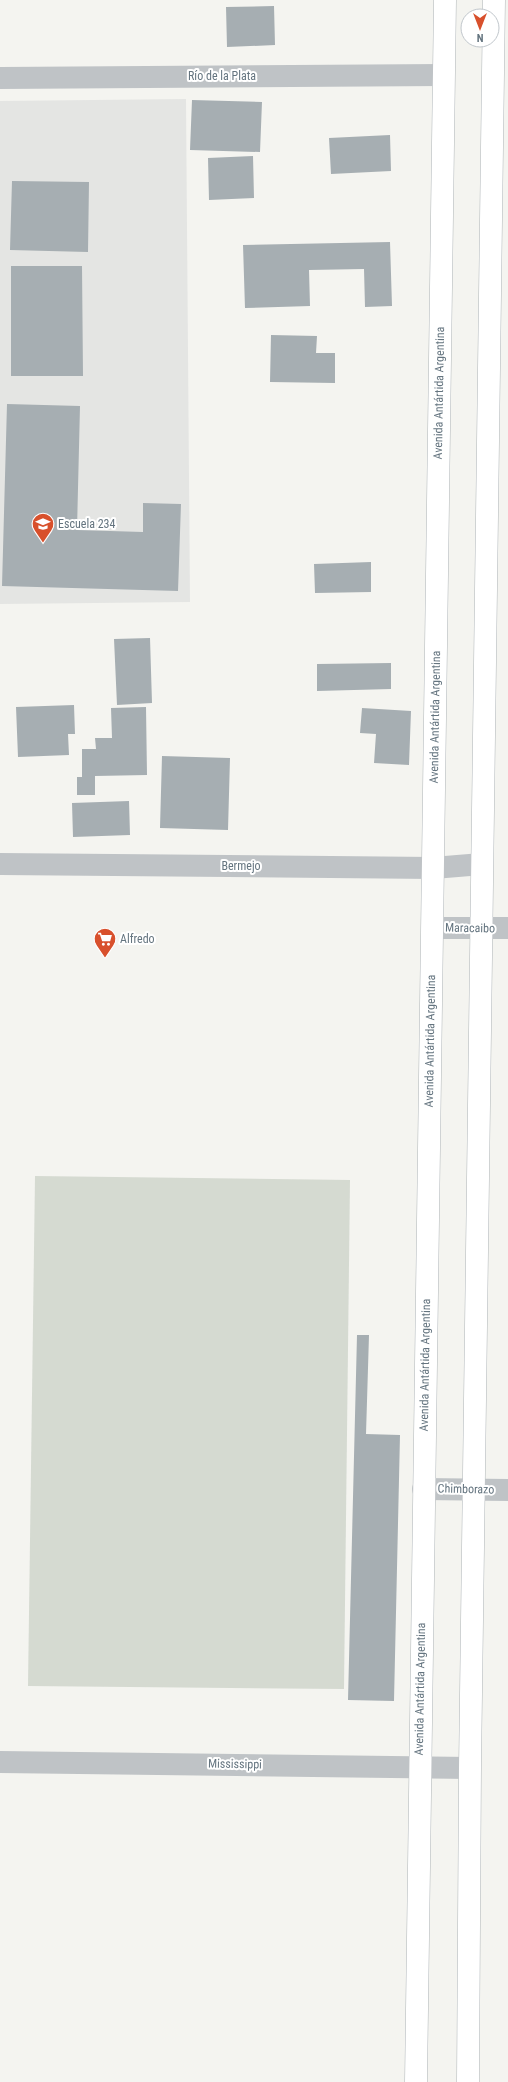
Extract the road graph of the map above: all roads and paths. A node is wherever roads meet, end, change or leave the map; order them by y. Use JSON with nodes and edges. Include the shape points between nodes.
{"nodes":[{"id":1,"x":445,"y":0,"type":"edge"},
{"id":2,"x":494,"y":0,"type":"edge"},
{"id":3,"x":443,"y":75,"type":"junction"},
{"id":4,"x":0,"y":78,"type":"edge"},
{"id":5,"x":0,"y":864,"type":"edge"},
{"id":6,"x":482,"y":864,"type":"junction"},
{"id":7,"x":433,"y":868,"type":"junction"},
{"id":8,"x":432,"y":928,"type":"junction"},
{"id":9,"x":481,"y":928,"type":"junction"},
{"id":10,"x":508,"y":928,"type":"edge"},
{"id":11,"x":423,"y":1489,"type":"junction"},
{"id":12,"x":474,"y":1489,"type":"junction"},
{"id":13,"x":508,"y":1490,"type":"edge"},
{"id":14,"x":0,"y":1762,"type":"edge"},
{"id":15,"x":419,"y":1766,"type":"junction"},
{"id":16,"x":470,"y":1768,"type":"junction"},
{"id":17,"x":416,"y":2082,"type":"edge"},
{"id":18,"x":468,"y":2082,"type":"edge"}],
"edges":[{"from":1,"to":3,"type":"street","name":"Avenida Antártida Argentina"},
{"from":2,"to":6,"type":"street"},
{"from":3,"to":4,"type":"street","name":"Río de la Plata"},
{"from":3,"to":7,"type":"street","name":"Avenida Antártida Argentina"},
{"from":5,"to":7,"type":"street","name":"Bermejo"},
{"from":6,"to":7,"type":"street","name":"Bermejo"},
{"from":6,"to":9,"type":"street"},
{"from":7,"to":8,"type":"street","name":"Avenida Antártida Argentina"},
{"from":8,"to":9,"type":"street","name":"Maracaibo"},
{"from":8,"to":11,"type":"street","name":"Avenida Antártida Argentina"},
{"from":9,"to":10,"type":"street","name":"Maracaibo"},
{"from":9,"to":12,"type":"street"},
{"from":11,"to":12,"type":"street","name":"Chimborazo"},
{"from":11,"to":15,"type":"street","name":"Avenida Antártida Argentina"},
{"from":12,"to":13,"type":"street","name":"Chimborazo"},
{"from":12,"to":16,"type":"street"},
{"from":14,"to":15,"type":"street","name":"Mississippi"},
{"from":15,"to":16,"type":"street","name":"Mississippi"},
{"from":15,"to":17,"type":"street","name":"Avenida Antártida Argentina"},
{"from":16,"to":18,"type":"street"}]}
